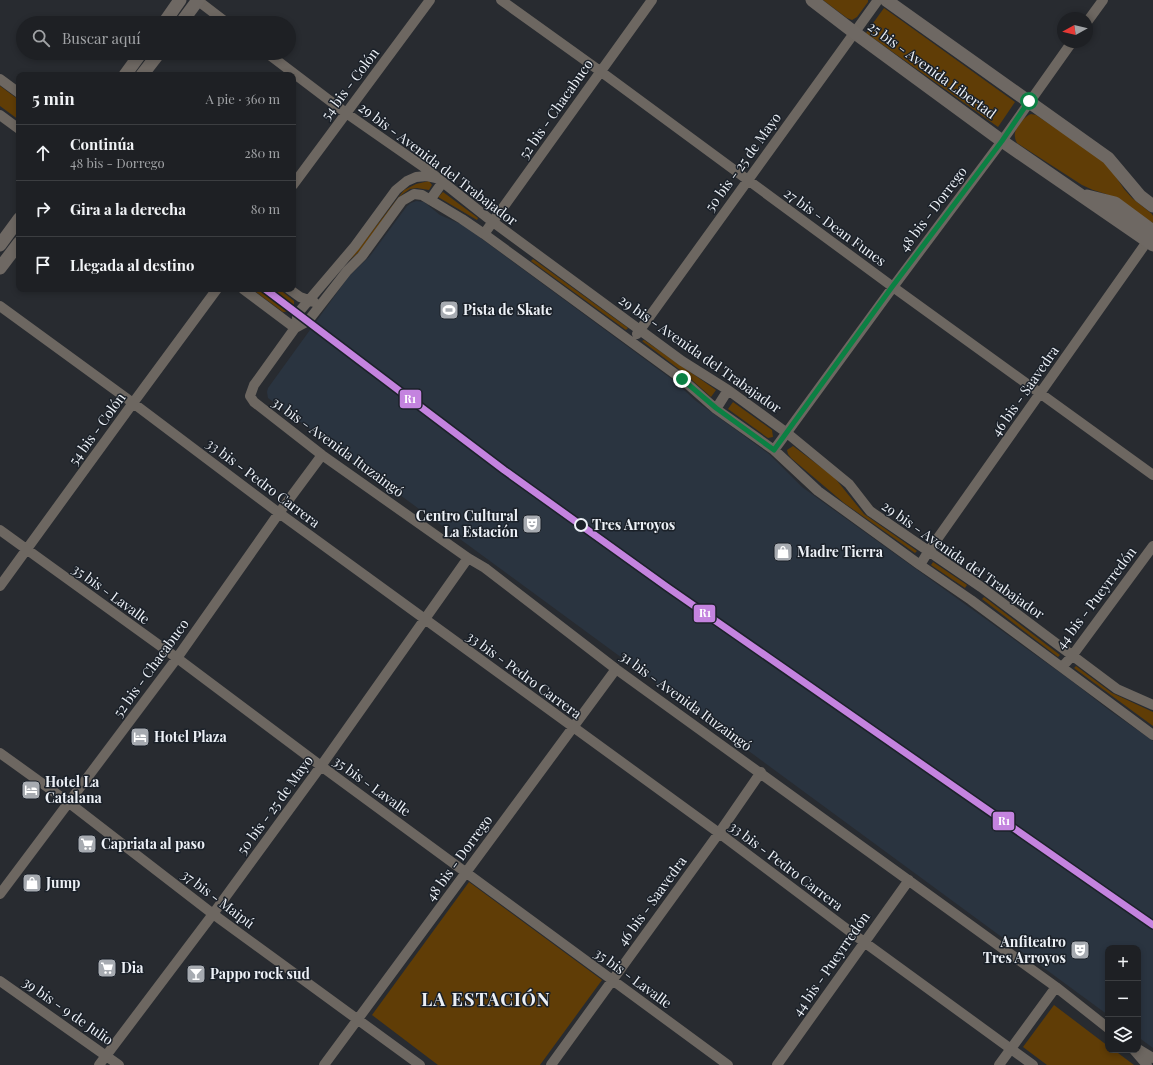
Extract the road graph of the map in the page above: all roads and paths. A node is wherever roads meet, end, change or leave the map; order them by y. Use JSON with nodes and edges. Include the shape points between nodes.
{"nodes":[{"id":1,"x":180,"y":0,"type":"edge"},
{"id":2,"x":198,"y":0,"type":"edge"},
{"id":3,"x":430,"y":0,"type":"edge"},
{"id":4,"x":501,"y":0,"type":"edge"},
{"id":5,"x":652,"y":0,"type":"edge"},
{"id":6,"x":812,"y":0,"type":"edge"},
{"id":7,"x":878,"y":0,"type":"edge"},
{"id":8,"x":886,"y":0,"type":"edge"},
{"id":9,"x":1103,"y":0,"type":"edge"},
{"id":10,"x":1093,"y":14,"type":"edge"},
{"id":11,"x":169,"y":16,"type":"edge"},
{"id":12,"x":186,"y":16,"type":"edge"},
{"id":13,"x":218,"y":16,"type":"edge"},
{"id":14,"x":854,"y":33,"type":"junction"},
{"id":15,"x":1068,"y":48,"type":"edge"},
{"id":16,"x":137,"y":60,"type":"edge"},
{"id":17,"x":154,"y":60,"type":"edge"},
{"id":18,"x":276,"y":60,"type":"edge"},
{"id":19,"x":600,"y":71,"type":"junction"},
{"id":20,"x":127,"y":72,"type":"edge"},
{"id":21,"x":144,"y":72,"type":"edge"},
{"id":22,"x":292,"y":72,"type":"edge"},
{"id":23,"x":296,"y":75,"type":"edge"},
{"id":24,"x":0,"y":79,"type":"edge"},
{"id":25,"x":16,"y":91,"type":"edge"},
{"id":26,"x":1029,"y":101,"type":"junction"},
{"id":27,"x":346,"y":113,"type":"junction"},
{"id":28,"x":0,"y":115,"type":"edge"},
{"id":29,"x":16,"y":127,"type":"edge"},
{"id":30,"x":1002,"y":141,"type":"junction"},
{"id":31,"x":296,"y":180,"type":"edge"},
{"id":32,"x":747,"y":180,"type":"junction"},
{"id":33,"x":439,"y":181,"type":"junction"},
{"id":34,"x":430,"y":200,"type":"junction"},
{"id":35,"x":1153,"y":206,"type":"edge"},
{"id":36,"x":493,"y":222,"type":"junction"},
{"id":37,"x":16,"y":224,"type":"edge"},
{"id":38,"x":484,"y":234,"type":"junction"},
{"id":39,"x":1152,"y":238,"type":"edge"},
{"id":40,"x":0,"y":245,"type":"edge"},
{"id":41,"x":16,"y":246,"type":"edge"},
{"id":42,"x":530,"y":249,"type":"junction"},
{"id":43,"x":521,"y":262,"type":"junction"},
{"id":44,"x":0,"y":268,"type":"edge"},
{"id":45,"x":892,"y":287,"type":"junction"},
{"id":46,"x":215,"y":292,"type":"edge"},
{"id":47,"x":247,"y":292,"type":"edge"},
{"id":48,"x":293,"y":292,"type":"edge"},
{"id":49,"x":308,"y":300,"type":"junction"},
{"id":50,"x":0,"y":306,"type":"edge"},
{"id":51,"x":320,"y":306,"type":"junction"},
{"id":52,"x":295,"y":328,"type":"junction"},
{"id":53,"x":640,"y":330,"type":"junction"},
{"id":54,"x":632,"y":343,"type":"junction"},
{"id":55,"x":728,"y":390,"type":"junction"},
{"id":56,"x":1041,"y":394,"type":"junction"},
{"id":57,"x":133,"y":403,"type":"junction"},
{"id":58,"x":716,"y":408,"type":"junction"},
{"id":59,"x":787,"y":433,"type":"junction"},
{"id":60,"x":774,"y":450,"type":"junction"},
{"id":61,"x":322,"y":455,"type":"junction"},
{"id":62,"x":1153,"y":475,"type":"edge"},
{"id":63,"x":279,"y":513,"type":"junction"},
{"id":64,"x":0,"y":530,"type":"edge"},
{"id":65,"x":1153,"y":546,"type":"edge"},
{"id":66,"x":26,"y":549,"type":"junction"},
{"id":67,"x":928,"y":552,"type":"junction"},
{"id":68,"x":468,"y":558,"type":"junction"},
{"id":69,"x":920,"y":565,"type":"junction"},
{"id":70,"x":0,"y":586,"type":"edge"},
{"id":71,"x":981,"y":587,"type":"junction"},
{"id":72,"x":971,"y":600,"type":"junction"},
{"id":73,"x":425,"y":619,"type":"junction"},
{"id":74,"x":1072,"y":656,"type":"junction"},
{"id":75,"x":177,"y":658,"type":"junction"},
{"id":76,"x":1062,"y":667,"type":"junction"},
{"id":77,"x":616,"y":669,"type":"junction"},
{"id":78,"x":1153,"y":705,"type":"edge"},
{"id":79,"x":573,"y":727,"type":"junction"},
{"id":80,"x":1153,"y":734,"type":"edge"},
{"id":81,"x":0,"y":753,"type":"edge"},
{"id":82,"x":321,"y":766,"type":"junction"},
{"id":83,"x":761,"y":772,"type":"junction"},
{"id":84,"x":68,"y":802,"type":"junction"},
{"id":85,"x":719,"y":834,"type":"junction"},
{"id":86,"x":466,"y":873,"type":"junction"},
{"id":87,"x":909,"y":880,"type":"junction"},
{"id":88,"x":0,"y":894,"type":"edge"},
{"id":89,"x":213,"y":914,"type":"junction"},
{"id":90,"x":864,"y":942,"type":"junction"},
{"id":91,"x":0,"y":980,"type":"edge"},
{"id":92,"x":612,"y":980,"type":"junction"},
{"id":93,"x":1056,"y":987,"type":"junction"},
{"id":94,"x":358,"y":1019,"type":"junction"},
{"id":95,"x":1105,"y":1026,"type":"edge"},
{"id":96,"x":1011,"y":1048,"type":"junction"},
{"id":97,"x":1141,"y":1051,"type":"edge"},
{"id":98,"x":1137,"y":1053,"type":"edge"},
{"id":99,"x":106,"y":1055,"type":"junction"},
{"id":100,"x":1153,"y":1058,"type":"edge"},
{"id":101,"x":99,"y":1065,"type":"edge"},
{"id":102,"x":119,"y":1065,"type":"edge"},
{"id":103,"x":324,"y":1065,"type":"edge"},
{"id":104,"x":420,"y":1065,"type":"edge"},
{"id":105,"x":551,"y":1065,"type":"edge"},
{"id":106,"x":728,"y":1065,"type":"edge"},
{"id":107,"x":777,"y":1065,"type":"edge"},
{"id":108,"x":999,"y":1065,"type":"edge"},
{"id":109,"x":1033,"y":1065,"type":"edge"},
{"id":110,"x":1148,"y":1065,"type":"edge"}],
"edges":[{"from":1,"to":11,"type":"main road"},
{"from":2,"to":12,"type":"main road"},
{"from":2,"to":13,"type":"street"},
{"from":3,"to":27,"type":"street","name":"54 bis - Colón"},
{"from":4,"to":19,"type":"street","name":"27 bis - Dean Funes"},
{"from":5,"to":19,"type":"street","name":"52 bis - Chacabuco"},
{"from":6,"to":14,"type":"main road","name":"25 bis - Avenida Libertad"},
{"from":7,"to":14,"type":"street","name":"50 bis - 25 de Mayo"},
{"from":8,"to":26,"type":"main road"},
{"from":9,"to":10,"type":"street"},
{"from":14,"to":30,"type":"main road","name":"25 bis - Avenida Libertad"},
{"from":14,"to":32,"type":"street","name":"50 bis - 25 de Mayo"},
{"from":15,"to":26,"type":"street","name":"48 bis - Dorrego"},
{"from":16,"to":20,"type":"main road"},
{"from":17,"to":21,"type":"main road"},
{"from":18,"to":22,"type":"street","name":"29 bis - Avenida del Trabajador"},
{"from":19,"to":32,"type":"street","name":"27 bis - Dean Funes"},
{"from":19,"to":36,"type":"street","name":"52 bis - Chacabuco"},
{"from":23,"to":27,"type":"street","name":"29 bis - Avenida del Trabajador"},
{"from":24,"to":25,"type":"street"},
{"from":26,"to":30,"type":"street","name":"48 bis - Dorrego"},
{"from":26,"to":35,"type":"main road","via":[[1108,158],[1140,196]]},
{"from":27,"to":31,"type":"street","name":"54 bis - Colón"},
{"from":27,"to":33,"type":"street","name":"29 bis - Avenida del Trabajador","via":[[425,168]]},
{"from":28,"to":29,"type":"street"},
{"from":30,"to":39,"type":"main road","name":"25 bis - Avenida Libertad"},
{"from":30,"to":45,"type":"street","name":"48 bis - Dorrego"},
{"from":32,"to":45,"type":"street","name":"27 bis - Dean Funes"},
{"from":32,"to":53,"type":"street","name":"50 bis - 25 de Mayo"},
{"from":33,"to":34,"type":"street"},
{"from":33,"to":36,"type":"street","name":"29 bis - Avenida del Trabajador"},
{"from":33,"to":49,"type":"street","via":[[427,176],[416,177],[396,190],[355,246]]},
{"from":34,"to":38,"type":"street","name":"29 bis - Avenida del Trabajador"},
{"from":34,"to":51,"type":"street","name":"29 bis - Avenida del Trabajador","via":[[414,194],[402,201],[362,256]]},
{"from":36,"to":38,"type":"street","name":"52 bis - Chacabuco"},
{"from":36,"to":42,"type":"street","name":"29 bis - Avenida del Trabajador"},
{"from":37,"to":40,"type":"main road"},
{"from":38,"to":43,"type":"street","name":"29 bis - Avenida del Trabajador"},
{"from":39,"to":56,"type":"street","name":"46 bis - Saavedra"},
{"from":41,"to":44,"type":"main road"},
{"from":42,"to":43,"type":"street"},
{"from":42,"to":53,"type":"street","name":"29 bis - Avenida del Trabajador"},
{"from":43,"to":54,"type":"street","name":"29 bis - Avenida del Trabajador"},
{"from":45,"to":56,"type":"street","name":"27 bis - Dean Funes"},
{"from":45,"to":59,"type":"street","name":"48 bis - Dorrego"},
{"from":46,"to":57,"type":"street","name":"54 bis - Colón"},
{"from":47,"to":52,"type":"street"},
{"from":48,"to":49,"type":"street"},
{"from":49,"to":51,"type":"street"},
{"from":49,"to":52,"type":"street","via":[[298,313]]},
{"from":50,"to":57,"type":"street","name":"33 bis - Pedro Carrera"},
{"from":51,"to":52,"type":"street","via":[[308,321]]},
{"from":52,"to":61,"type":"street","name":"31 bis - Avenida Ituzaingó","via":[[254,385],[250,396],[254,402]]},
{"from":53,"to":54,"type":"street","name":"50 bis - 25 de Mayo"},
{"from":53,"to":55,"type":"street","name":"29 bis - Avenida del Trabajador"},
{"from":54,"to":58,"type":"street","name":"29 bis - Avenida del Trabajador","via":[[682,379]]},
{"from":55,"to":58,"type":"street"},
{"from":55,"to":59,"type":"street","name":"29 bis - Avenida del Trabajador"},
{"from":56,"to":62,"type":"street","name":"27 bis - Dean Funes"},
{"from":56,"to":67,"type":"street","name":"46 bis - Saavedra"},
{"from":57,"to":63,"type":"street","name":"33 bis - Pedro Carrera"},
{"from":57,"to":66,"type":"street","name":"54 bis - Colón"},
{"from":58,"to":60,"type":"street","name":"29 bis - Avenida del Trabajador"},
{"from":59,"to":60,"type":"street","name":"48 bis - Dorrego"},
{"from":59,"to":67,"type":"street","name":"29 bis - Avenida del Trabajador","via":[[849,484],[870,511]]},
{"from":60,"to":69,"type":"street","name":"29 bis - Avenida del Trabajador","via":[[818,491]]},
{"from":61,"to":63,"type":"street","name":"52 bis - Chacabuco"},
{"from":61,"to":68,"type":"street","name":"31 bis - Avenida Ituzaingó"},
{"from":63,"to":73,"type":"street","name":"33 bis - Pedro Carrera"},
{"from":63,"to":75,"type":"street","name":"52 bis - Chacabuco"},
{"from":64,"to":66,"type":"street","name":"35 bis - Lavalle"},
{"from":65,"to":74,"type":"street","name":"44 bis - Pueyrredón"},
{"from":66,"to":70,"type":"street","name":"54 bis - Colón"},
{"from":66,"to":75,"type":"street","name":"35 bis - Lavalle"},
{"from":67,"to":69,"type":"street","name":"46 bis - Saavedra"},
{"from":67,"to":71,"type":"street","name":"29 bis - Avenida del Trabajador"},
{"from":68,"to":73,"type":"street","name":"50 bis - 25 de Mayo"},
{"from":68,"to":77,"type":"street","name":"31 bis - Avenida Ituzaingó","via":[[485,568]]},
{"from":69,"to":72,"type":"street","name":"29 bis - Avenida del Trabajador"},
{"from":71,"to":72,"type":"street"},
{"from":71,"to":74,"type":"street","name":"29 bis - Avenida del Trabajador"},
{"from":72,"to":76,"type":"street","name":"29 bis - Avenida del Trabajador"},
{"from":73,"to":79,"type":"street","name":"33 bis - Pedro Carrera"},
{"from":73,"to":82,"type":"street","name":"50 bis - 25 de Mayo"},
{"from":74,"to":76,"type":"street","name":"44 bis - Pueyrredón"},
{"from":74,"to":78,"type":"street","name":"29 bis - Avenida del Trabajador","via":[[1117,689]]},
{"from":75,"to":82,"type":"street","name":"35 bis - Lavalle"},
{"from":75,"to":84,"type":"street","name":"52 bis - Chacabuco"},
{"from":76,"to":80,"type":"street","name":"29 bis - Avenida del Trabajador"},
{"from":77,"to":79,"type":"street","name":"48 bis - Dorrego"},
{"from":77,"to":83,"type":"street","name":"31 bis - Avenida Ituzaingó"},
{"from":79,"to":85,"type":"street","name":"33 bis - Pedro Carrera"},
{"from":79,"to":86,"type":"street","name":"48 bis - Dorrego"},
{"from":81,"to":84,"type":"street","name":"37 bis - Maipú"},
{"from":82,"to":86,"type":"street","name":"35 bis - Lavalle"},
{"from":82,"to":89,"type":"street","name":"50 bis - 25 de Mayo"},
{"from":83,"to":85,"type":"street","name":"46 bis - Saavedra"},
{"from":83,"to":87,"type":"street","name":"31 bis - Avenida Ituzaingó"},
{"from":84,"to":88,"type":"street","name":"52 bis - Chacabuco"},
{"from":84,"to":89,"type":"street","name":"37 bis - Maipú"},
{"from":85,"to":90,"type":"street","name":"33 bis - Pedro Carrera"},
{"from":85,"to":92,"type":"street","name":"46 bis - Saavedra"},
{"from":86,"to":92,"type":"street","name":"35 bis - Lavalle"},
{"from":86,"to":94,"type":"street","name":"48 bis - Dorrego"},
{"from":87,"to":90,"type":"street","name":"44 bis - Pueyrredón"},
{"from":87,"to":93,"type":"street","name":"31 bis - Avenida Ituzaingó"},
{"from":89,"to":94,"type":"street","name":"37 bis - Maipú"},
{"from":89,"to":99,"type":"street","name":"50 bis - 25 de Mayo"},
{"from":90,"to":96,"type":"street","name":"33 bis - Pedro Carrera"},
{"from":90,"to":107,"type":"street","name":"44 bis - Pueyrredón"},
{"from":91,"to":99,"type":"street","name":"39 bis - 9 de Julio"},
{"from":92,"to":105,"type":"street","name":"46 bis - Saavedra"},
{"from":92,"to":106,"type":"street","name":"35 bis - Lavalle"},
{"from":93,"to":95,"type":"street","name":"31 bis - Avenida Ituzaingó"},
{"from":93,"to":96,"type":"street"},
{"from":94,"to":103,"type":"street","name":"48 bis - Dorrego"},
{"from":94,"to":104,"type":"street","name":"37 bis - Maipú"},
{"from":96,"to":108,"type":"street"},
{"from":96,"to":109,"type":"street","name":"33 bis - Pedro Carrera"},
{"from":97,"to":100,"type":"street"},
{"from":98,"to":110,"type":"street"},
{"from":99,"to":101,"type":"street","name":"50 bis - 25 de Mayo"},
{"from":99,"to":102,"type":"street","name":"39 bis - 9 de Julio"}]}
